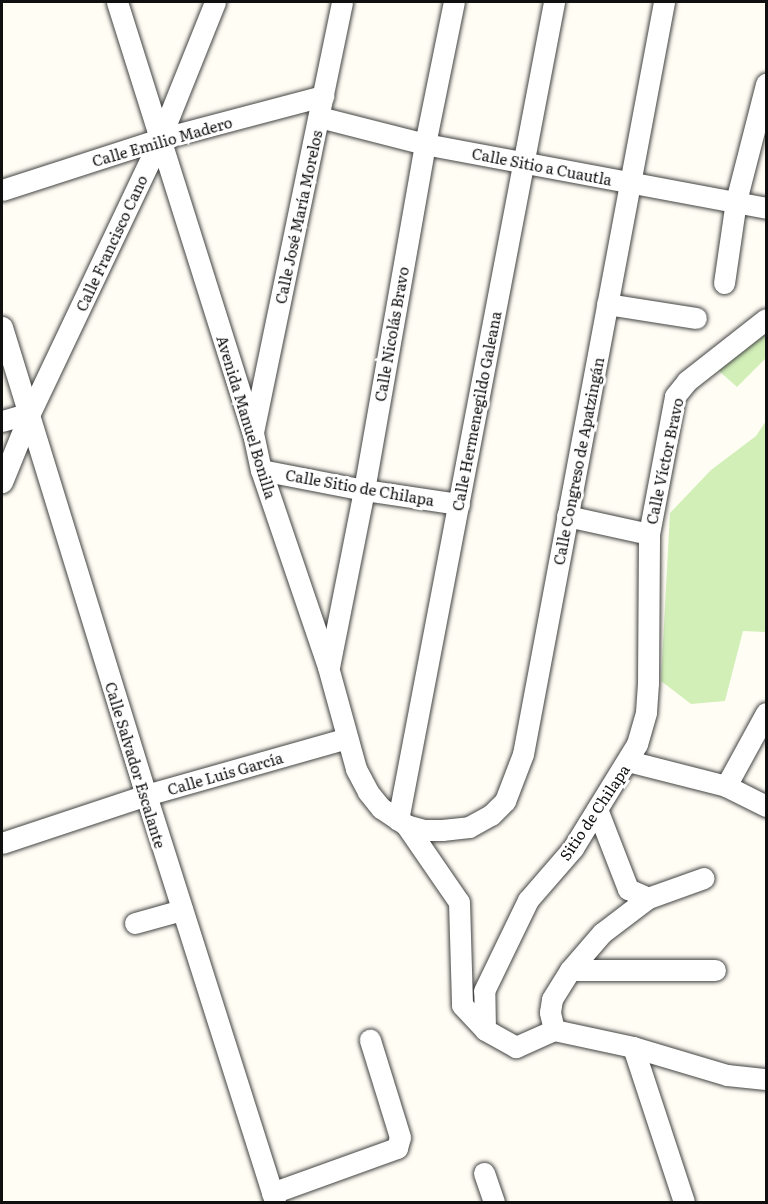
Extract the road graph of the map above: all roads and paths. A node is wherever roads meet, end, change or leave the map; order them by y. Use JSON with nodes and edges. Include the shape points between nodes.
{"nodes":[{"id":1,"x":117,"y":2,"type":"edge"},
{"id":2,"x":215,"y":2,"type":"edge"},
{"id":3,"x":342,"y":2,"type":"edge"},
{"id":4,"x":454,"y":2,"type":"edge"},
{"id":5,"x":554,"y":2,"type":"edge"},
{"id":6,"x":664,"y":2,"type":"edge"},
{"id":7,"x":766,"y":84,"type":"edge"},
{"id":8,"x":323,"y":96,"type":"junction"},
{"id":9,"x":319,"y":117,"type":"junction"},
{"id":10,"x":160,"y":139,"type":"junction"},
{"id":11,"x":424,"y":144,"type":"junction"},
{"id":12,"x":523,"y":163,"type":"junction"},
{"id":13,"x":630,"y":182,"type":"junction"},
{"id":14,"x":2,"y":190,"type":"edge"},
{"id":15,"x":736,"y":201,"type":"junction"},
{"id":16,"x":766,"y":207,"type":"edge"},
{"id":17,"x":724,"y":283,"type":"dead end"},
{"id":18,"x":607,"y":304,"type":"junction"},
{"id":19,"x":696,"y":318,"type":"dead end"},
{"id":20,"x":766,"y":319,"type":"edge"},
{"id":21,"x":2,"y":327,"type":"edge"},
{"id":22,"x":30,"y":414,"type":"junction"},
{"id":23,"x":2,"y":421,"type":"edge"},
{"id":24,"x":253,"y":433,"type":"junction"},
{"id":25,"x":261,"y":470,"type":"junction"},
{"id":26,"x":2,"y":482,"type":"edge"},
{"id":27,"x":364,"y":490,"type":"junction"},
{"id":28,"x":459,"y":504,"type":"junction"},
{"id":29,"x":567,"y":516,"type":"junction"},
{"id":30,"x":649,"y":534,"type":"junction"},
{"id":31,"x":328,"y":667,"type":"junction"},
{"id":32,"x":766,"y":713,"type":"edge"},
{"id":33,"x":347,"y":738,"type":"junction"},
{"id":34,"x":628,"y":761,"type":"junction"},
{"id":35,"x":726,"y":786,"type":"junction"},
{"id":36,"x":146,"y":795,"type":"junction"},
{"id":37,"x":766,"y":806,"type":"edge"},
{"id":38,"x":597,"y":809,"type":"junction"},
{"id":39,"x":402,"y":823,"type":"junction"},
{"id":40,"x":2,"y":843,"type":"edge"},
{"id":41,"x":704,"y":878,"type":"dead end"},
{"id":42,"x":648,"y":898,"type":"junction"},
{"id":43,"x":182,"y":910,"type":"junction"},
{"id":44,"x":135,"y":924,"type":"dead end"},
{"id":45,"x":570,"y":970,"type":"junction"},
{"id":46,"x":715,"y":970,"type":"dead end"},
{"id":47,"x":486,"y":1030,"type":"junction"},
{"id":48,"x":554,"y":1030,"type":"junction"},
{"id":49,"x":370,"y":1040,"type":"dead end"},
{"id":50,"x":633,"y":1047,"type":"junction"},
{"id":51,"x":766,"y":1079,"type":"edge"},
{"id":52,"x":484,"y":1173,"type":"dead end"},
{"id":53,"x":274,"y":1198,"type":"edge"},
{"id":54,"x":494,"y":1203,"type":"edge"},
{"id":55,"x":684,"y":1203,"type":"edge"}],
"edges":[{"from":1,"to":10,"type":"street","name":"Avenida Manuel Bonilla"},
{"from":2,"to":10,"type":"street","name":"Calle Francisco Cano"},
{"from":3,"to":8,"type":"street","name":"Calle José María Morelos"},
{"from":4,"to":11,"type":"street","name":"Calle Nicolás Bravo"},
{"from":5,"to":12,"type":"street","name":"Calle Hermenegildo Galeana"},
{"from":6,"to":13,"type":"street","name":"Calle Congreso de Apatzingán"},
{"from":7,"to":15,"type":"street"},
{"from":8,"to":9,"type":"street","name":"Calle José María Morelos"},
{"from":8,"to":10,"type":"street","name":"Calle Emilio Madero"},
{"from":9,"to":11,"type":"street","name":"Calle Sitio a Cuautla"},
{"from":9,"to":24,"type":"street","name":"Calle José María Morelos"},
{"from":10,"to":14,"type":"street","name":"Calle Emilio Madero"},
{"from":10,"to":22,"type":"street","name":"Calle Francisco Cano"},
{"from":10,"to":24,"type":"street","name":"Avenida Manuel Bonilla"},
{"from":11,"to":12,"type":"street","name":"Calle Sitio a Cuautla"},
{"from":11,"to":27,"type":"street","name":"Calle Nicolás Bravo"},
{"from":12,"to":13,"type":"street","name":"Calle Sitio a Cuautla"},
{"from":12,"to":28,"type":"street","name":"Calle Hermenegildo Galeana"},
{"from":13,"to":15,"type":"street","name":"Calle Sitio a Cuautla"},
{"from":13,"to":18,"type":"street","name":"Calle Congreso de Apatzingán"},
{"from":15,"to":16,"type":"street","name":"Calle Sitio a Cuautla"},
{"from":15,"to":17,"type":"street"},
{"from":18,"to":19,"type":"street"},
{"from":18,"to":29,"type":"street","name":"Calle Congreso de Apatzingán"},
{"from":20,"to":30,"type":"street","name":"Calle Víctor Bravo","via":[[680,389],[673,404]]},
{"from":21,"to":22,"type":"street","name":"Calle Salvador Escalante"},
{"from":22,"to":23,"type":"street"},
{"from":22,"to":26,"type":"street","name":"Calle Francisco Cano"},
{"from":22,"to":36,"type":"street","name":"Calle Salvador Escalante"},
{"from":24,"to":25,"type":"street","name":"Avenida Manuel Bonilla"},
{"from":25,"to":27,"type":"street","name":"Calle Sitio de Chilapa"},
{"from":25,"to":31,"type":"street","name":"Avenida Manuel Bonilla"},
{"from":27,"to":28,"type":"street","name":"Calle Sitio de Chilapa"},
{"from":27,"to":31,"type":"street","name":"Calle Nicolás Bravo"},
{"from":28,"to":39,"type":"street","name":"Calle Hermenegildo Galeana"},
{"from":29,"to":30,"type":"street"},
{"from":29,"to":39,"type":"street","name":"Calle Congreso de Apatzingán","via":[[523,754],[505,801],[491,815],[469,826],[423,830]]},
{"from":30,"to":34,"type":"street","name":"Sitio de Chilapa","via":[[646,712]]},
{"from":31,"to":33,"type":"street","name":"Avenida Manuel Bonilla"},
{"from":32,"to":35,"type":"street"},
{"from":33,"to":36,"type":"street","name":"Calle Luis García"},
{"from":33,"to":39,"type":"street","name":"Avenida Manuel Bonilla","via":[[368,792],[381,808]]},
{"from":34,"to":35,"type":"street"},
{"from":34,"to":38,"type":"street","name":"Sitio de Chilapa"},
{"from":35,"to":37,"type":"street"},
{"from":36,"to":40,"type":"street","name":"Calle Luis García"},
{"from":36,"to":43,"type":"street","name":"Calle Salvador Escalante"},
{"from":38,"to":42,"type":"street","via":[[628,889]]},
{"from":38,"to":47,"type":"street","name":"Sitio de Chilapa","via":[[573,848],[528,900],[484,991]]},
{"from":39,"to":47,"type":"street","name":"Avenida Manuel Bonilla","via":[[459,902],[462,1005]]},
{"from":41,"to":42,"type":"street"},
{"from":42,"to":45,"type":"street","via":[[602,933]]},
{"from":43,"to":44,"type":"street"},
{"from":43,"to":53,"type":"street","name":"Calle Salvador Escalante"},
{"from":45,"to":46,"type":"street"},
{"from":45,"to":48,"type":"street","via":[[552,999]]},
{"from":47,"to":48,"type":"street","via":[[516,1047]]},
{"from":48,"to":50,"type":"street"},
{"from":49,"to":53,"type":"street","via":[[400,1137],[397,1148]]},
{"from":50,"to":51,"type":"street","via":[[727,1075]]},
{"from":50,"to":55,"type":"street"},
{"from":52,"to":54,"type":"street"}]}
